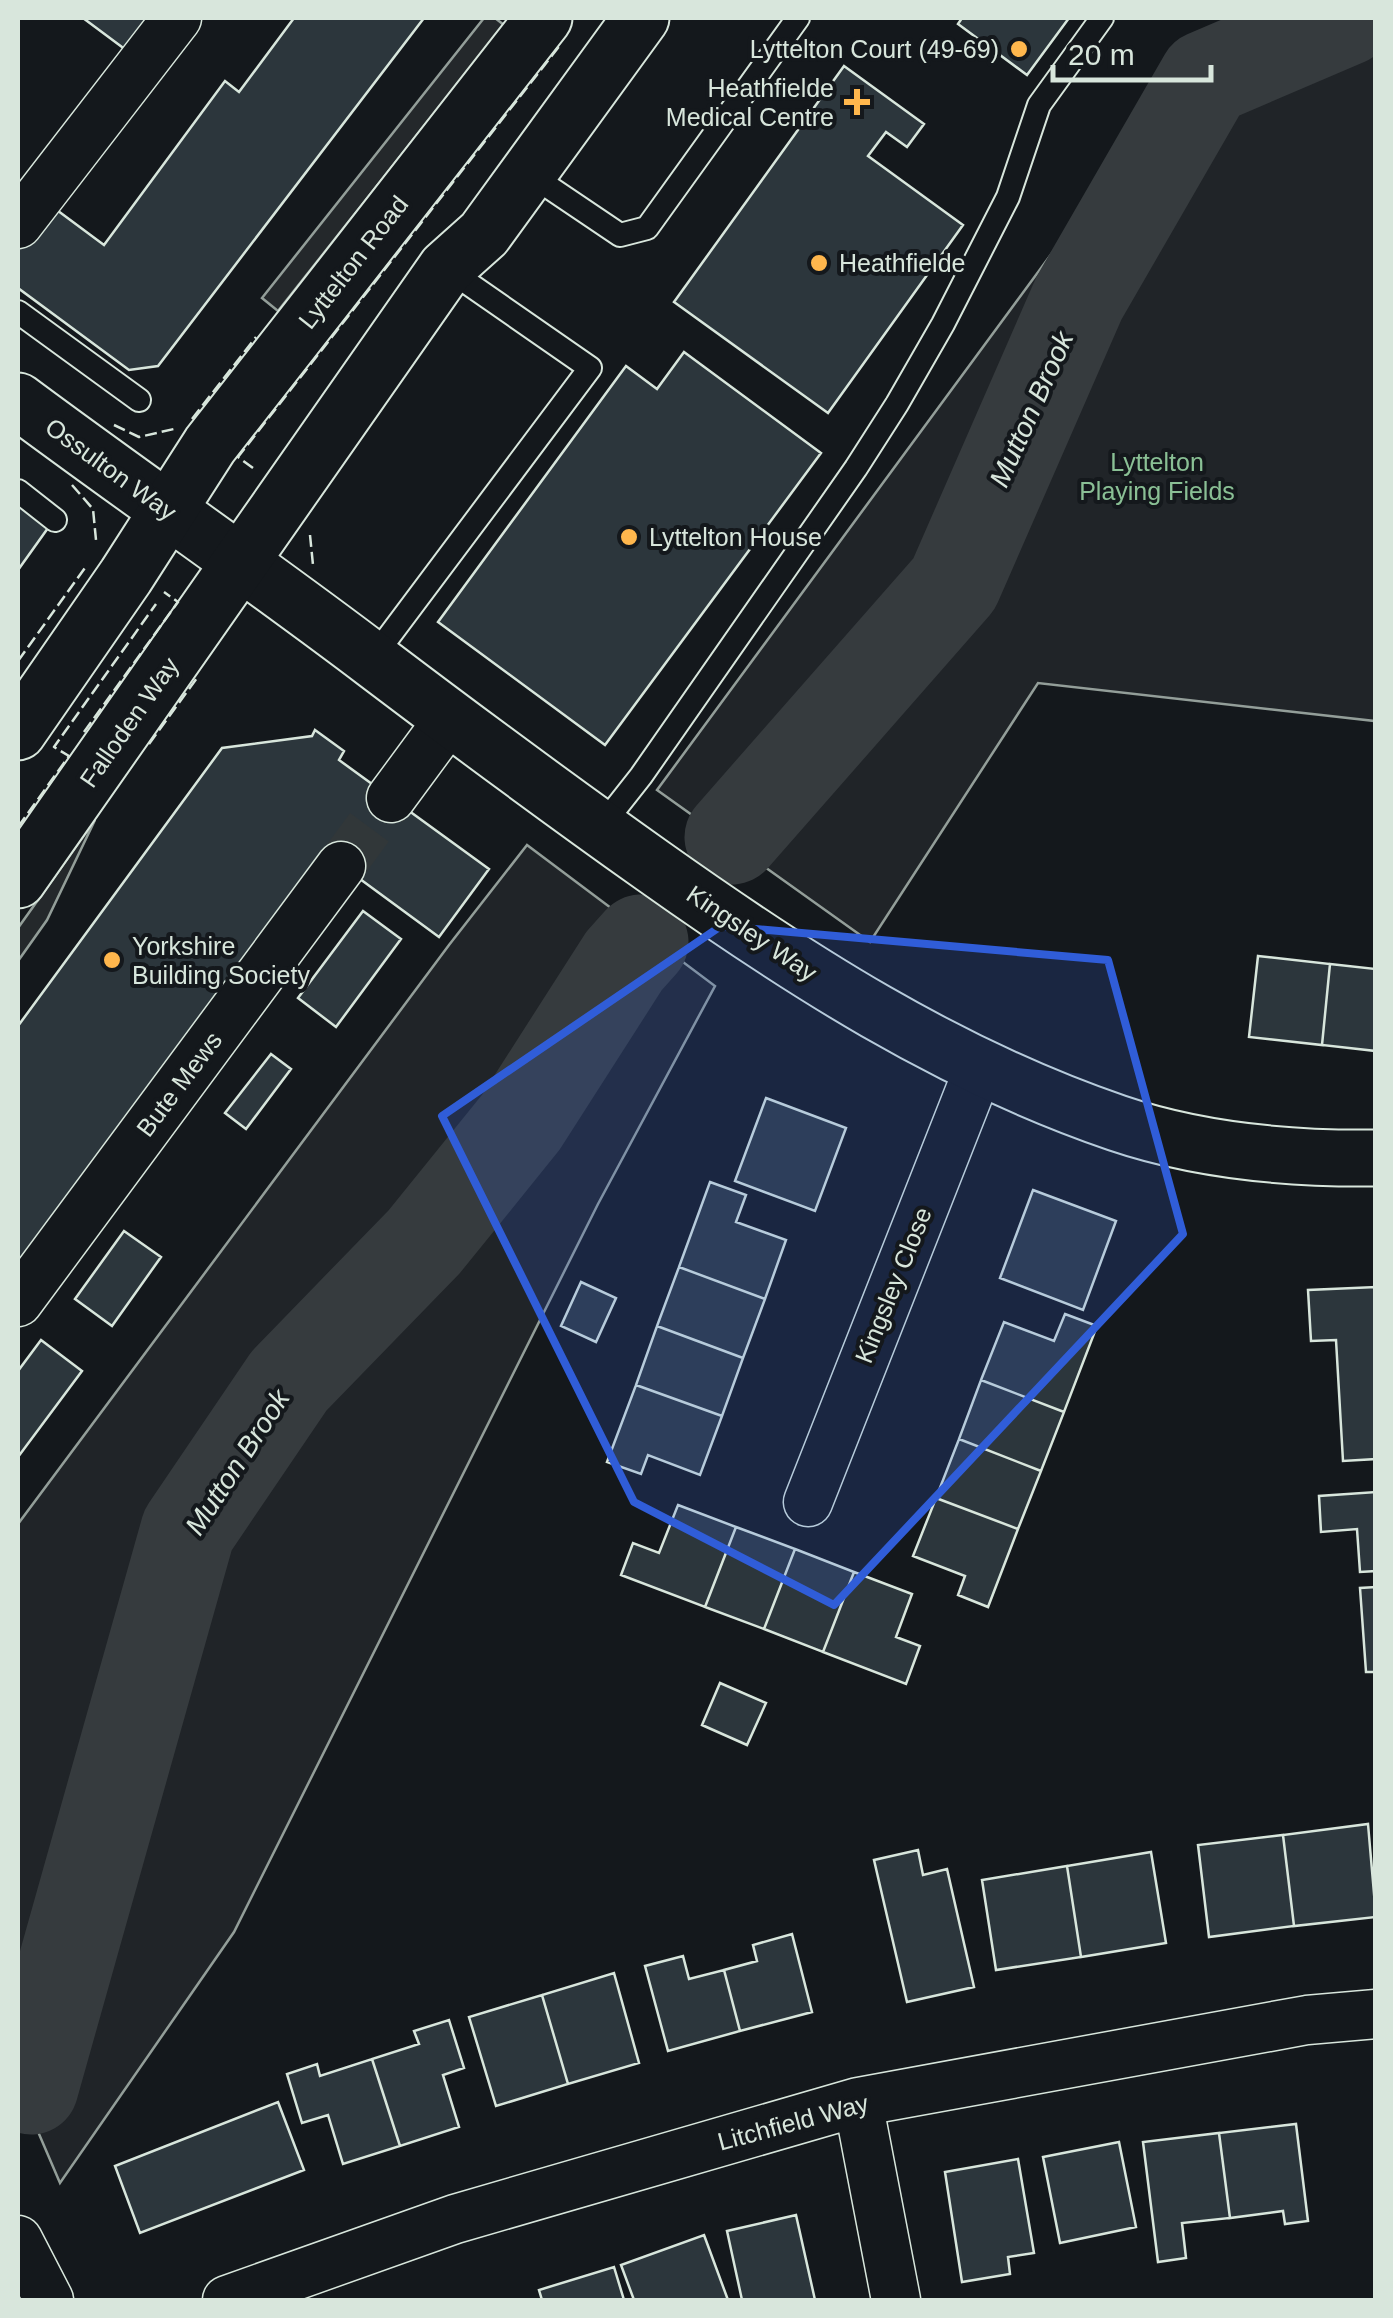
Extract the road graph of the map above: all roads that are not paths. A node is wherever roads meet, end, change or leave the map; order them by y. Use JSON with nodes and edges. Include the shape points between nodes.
{"nodes":[{"id":1,"x":176,"y":18,"type":"edge"},
{"id":2,"x":544,"y":18,"type":"edge"},
{"id":3,"x":641,"y":18,"type":"edge"},
{"id":4,"x":798,"y":18,"type":"edge"},
{"id":5,"x":1102,"y":18,"type":"edge"},
{"id":6,"x":528,"y":172,"type":"junction"},
{"id":7,"x":18,"y":224,"type":"edge"},
{"id":8,"x":446,"y":268,"type":"junction"},
{"id":9,"x":18,"y":312,"type":"edge"},
{"id":10,"x":18,"y":400,"type":"edge"},
{"id":11,"x":140,"y":400,"type":"dead end"},
{"id":12,"x":18,"y":491,"type":"edge"},
{"id":13,"x":55,"y":520,"type":"dead end"},
{"id":14,"x":204,"y":538,"type":"junction"},
{"id":15,"x":372,"y":659,"type":"junction"},
{"id":16,"x":450,"y":718,"type":"junction"},
{"id":17,"x":18,"y":732,"type":"edge"},
{"id":18,"x":391,"y":798,"type":"tunnel mouth"},
{"id":19,"x":600,"y":828,"type":"junction"},
{"id":20,"x":341,"y":866,"type":"tunnel mouth"},
{"id":21,"x":18,"y":880,"type":"edge"},
{"id":22,"x":979,"y":1068,"type":"junction"},
{"id":23,"x":1376,"y":1158,"type":"edge"},
{"id":24,"x":18,"y":1302,"type":"edge"},
{"id":25,"x":808,"y":1502,"type":"dead end"},
{"id":26,"x":1376,"y":2014,"type":"edge"},
{"id":27,"x":858,"y":2102,"type":"junction"},
{"id":28,"x":18,"y":2240,"type":"edge"},
{"id":29,"x":48,"y":2300,"type":"edge"},
{"id":30,"x":227,"y":2300,"type":"edge"},
{"id":31,"x":896,"y":2300,"type":"edge"}],
"edges":[{"from":1,"to":7,"type":"street"},
{"from":2,"to":14,"type":"main road","name":"Lyttelton Road","via":[[210,445]]},
{"from":3,"to":6,"type":"main road"},
{"from":4,"to":6,"type":"lane","via":[[647,228],[620,236]]},
{"from":5,"to":19,"type":"lane","via":[[1038,104],[1008,197],[898,404]]},
{"from":6,"to":8,"type":"main road","via":[[484,234]]},
{"from":8,"to":14,"type":"main road"},
{"from":8,"to":15,"type":"lane","via":[[590,368]]},
{"from":9,"to":11,"type":"lane"},
{"from":10,"to":14,"type":"main road","name":"Ossulton Way"},
{"from":12,"to":13,"type":"lane"},
{"from":14,"to":15,"type":"main road","name":"Kingsley Way"},
{"from":14,"to":17,"type":"main road"},
{"from":14,"to":21,"type":"main road","name":"Falloden Way"},
{"from":15,"to":16,"type":"main road","name":"Kingsley Way"},
{"from":16,"to":18,"type":"street"},
{"from":16,"to":19,"type":"main road","name":"Kingsley Way"},
{"from":19,"to":22,"type":"main road","name":"Kingsley Way","via":[[790,961]]},
{"from":20,"to":24,"type":"street","name":"Bute Mews"},
{"from":22,"to":23,"type":"main road","name":"Kingsley Way","via":[[1119,1124],[1196,1142],[1325,1159]]},
{"from":22,"to":25,"type":"street","name":"Kingsley Close"},
{"from":26,"to":27,"type":"street","name":"Litchfield Way","via":[[1307,2020]]},
{"from":27,"to":30,"type":"street","name":"Litchfield Way","via":[[455,2219]]},
{"from":27,"to":31,"type":"street"},
{"from":28,"to":29,"type":"street"}]}
